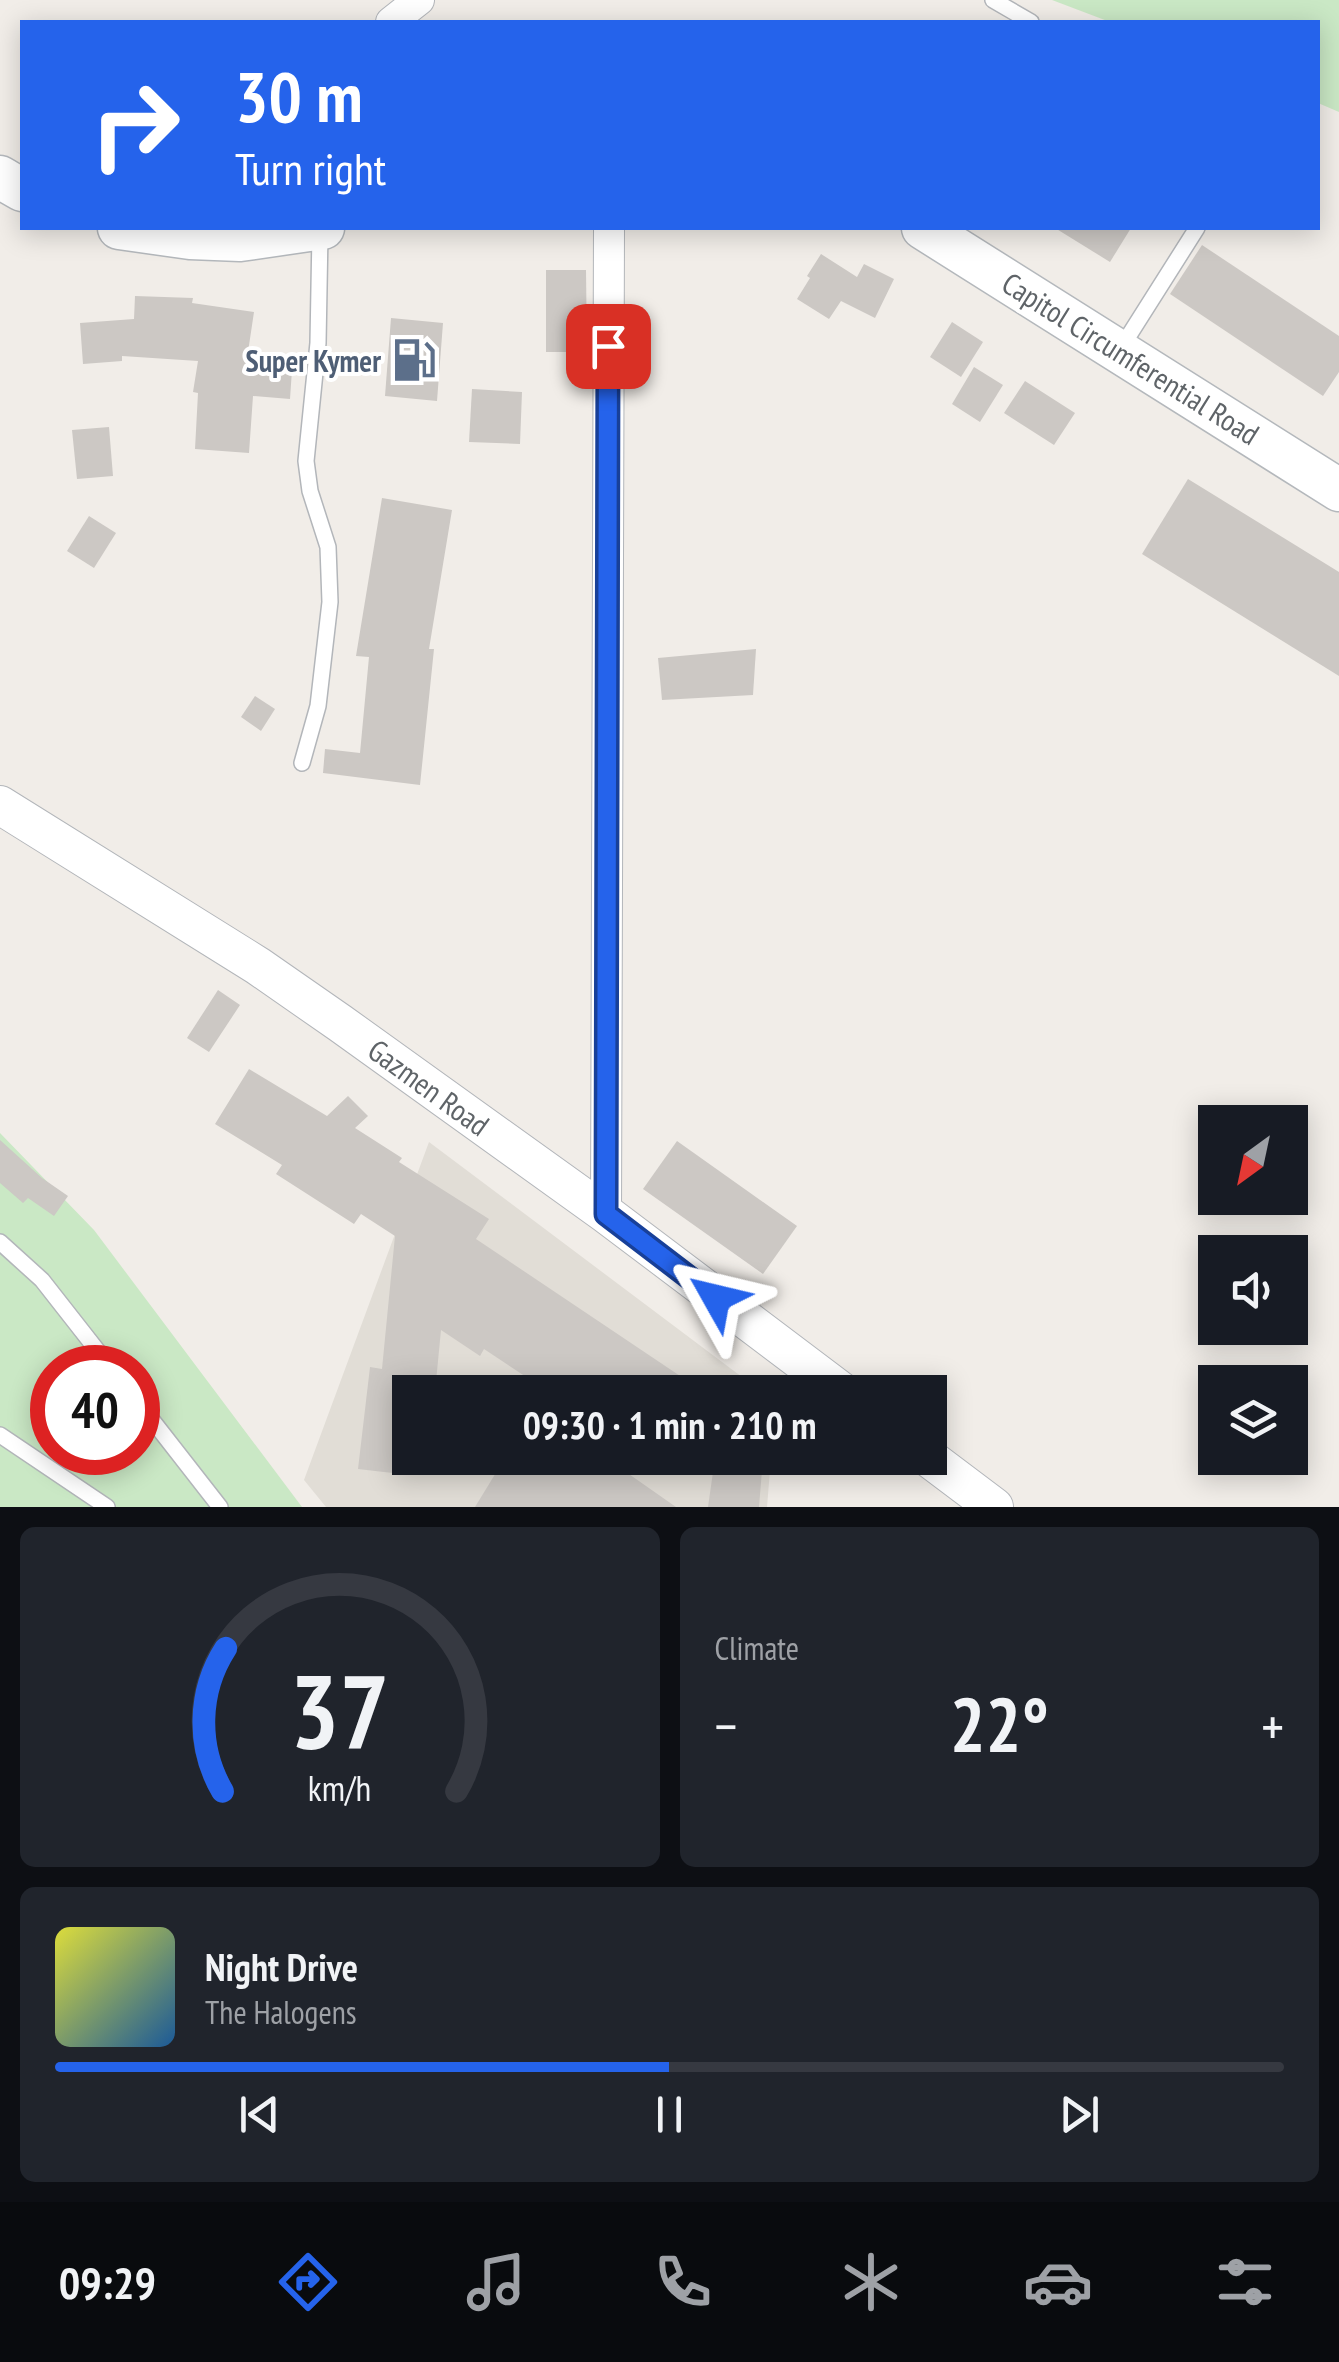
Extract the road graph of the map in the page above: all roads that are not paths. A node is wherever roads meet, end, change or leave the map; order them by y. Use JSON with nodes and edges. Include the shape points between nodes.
{"nodes":[{"id":1,"x":418,"y":0,"type":"edge"},
{"id":2,"x":993,"y":0,"type":"edge"},
{"id":3,"x":393,"y":20,"type":"edge"},
{"id":4,"x":1028,"y":20,"type":"edge"},
{"id":5,"x":133,"y":230,"type":"edge"},
{"id":6,"x":308,"y":230,"type":"edge"},
{"id":7,"x":322,"y":230,"type":"edge"},
{"id":8,"x":608,"y":230,"type":"edge"},
{"id":9,"x":1191,"y":230,"type":"edge"},
{"id":10,"x":947,"y":236,"type":"edge"},
{"id":11,"x":1118,"y":352,"type":"junction"},
{"id":12,"x":1339,"y":490,"type":"edge"},
{"id":13,"x":302,"y":762,"type":"dead end"},
{"id":14,"x":0,"y":805,"type":"edge"},
{"id":15,"x":606,"y":1214,"type":"junction"},
{"id":16,"x":0,"y":1242,"type":"edge"},
{"id":17,"x":93,"y":1345,"type":"edge"},
{"id":18,"x":819,"y":1375,"type":"edge"},
{"id":19,"x":160,"y":1430,"type":"edge"},
{"id":20,"x":0,"y":1435,"type":"edge"},
{"id":21,"x":947,"y":1472,"type":"edge"},
{"id":22,"x":107,"y":1507,"type":"edge"},
{"id":23,"x":220,"y":1507,"type":"edge"},
{"id":24,"x":994,"y":1507,"type":"edge"}],
"edges":[{"from":1,"to":3,"type":"street"},
{"from":2,"to":4,"type":"lane"},
{"from":5,"to":6,"type":"main road","via":[[240,240]]},
{"from":7,"to":13,"type":"lane","via":[[306,461],[328,546],[330,602],[318,706]]},
{"from":8,"to":15,"type":"street"},
{"from":9,"to":11,"type":"lane"},
{"from":10,"to":11,"type":"main road","name":"Capitol Circumferential Road"},
{"from":11,"to":12,"type":"main road","name":"Capitol Circumferential Road"},
{"from":14,"to":15,"type":"street","name":"Gazmen Road","via":[[258,966]]},
{"from":15,"to":18,"type":"street","name":"Gazmen Road"},
{"from":16,"to":17,"type":"lane","via":[[42,1280]]},
{"from":19,"to":23,"type":"lane"},
{"from":20,"to":22,"type":"lane"},
{"from":21,"to":24,"type":"street"}]}
